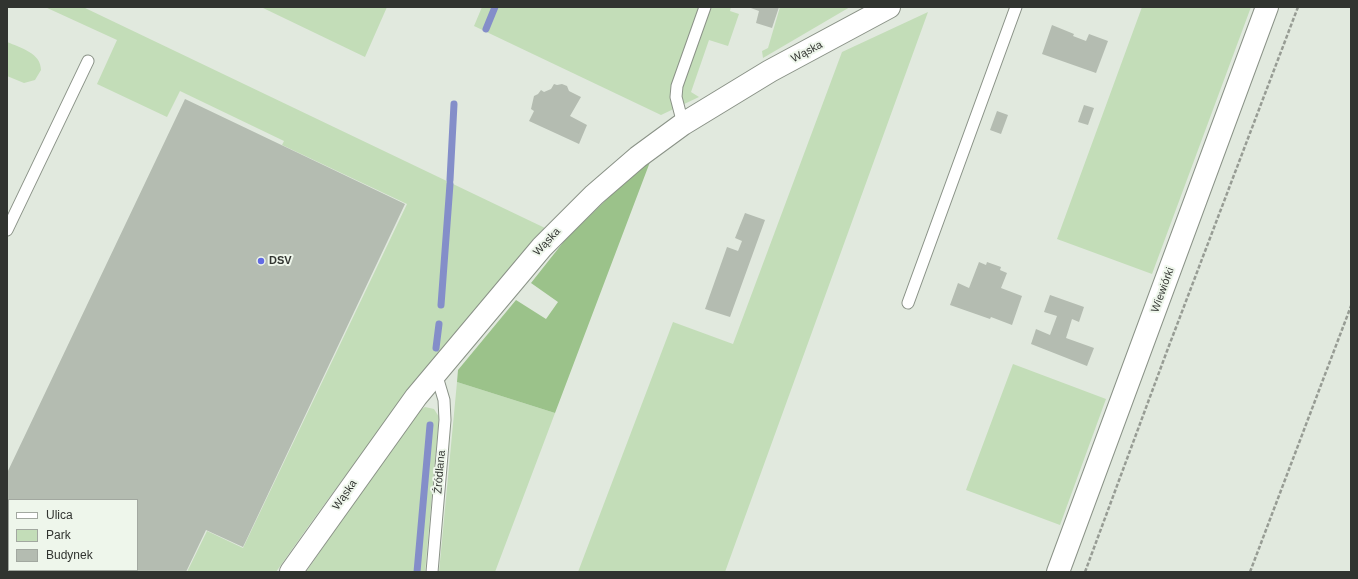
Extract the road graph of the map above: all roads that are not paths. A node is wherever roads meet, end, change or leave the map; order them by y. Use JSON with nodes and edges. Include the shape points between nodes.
{"nodes":[{"id":1,"x":704,"y":7,"type":"edge"},
{"id":2,"x":889,"y":7,"type":"edge"},
{"id":3,"x":1016,"y":7,"type":"edge"},
{"id":4,"x":1267,"y":7,"type":"edge"},
{"id":5,"x":88,"y":61,"type":"dead end"},
{"id":6,"x":683,"y":124,"type":"junction"},
{"id":7,"x":7,"y":230,"type":"edge"},
{"id":8,"x":908,"y":303,"type":"dead end"},
{"id":9,"x":436,"y":373,"type":"junction"},
{"id":10,"x":291,"y":572,"type":"edge"},
{"id":11,"x":432,"y":572,"type":"edge"},
{"id":12,"x":1058,"y":572,"type":"edge"}],
"edges":[{"from":1,"to":6,"type":"lane","via":[[677,86],[676,97]]},
{"from":2,"to":6,"type":"street","name":"Wąska","via":[[770,71]]},
{"from":3,"to":8,"type":"lane"},
{"from":4,"to":12,"type":"street","name":"Wiewiórki"},
{"from":5,"to":7,"type":"lane"},
{"from":6,"to":9,"type":"street","name":"Wąska","via":[[638,157],[567,221],[536,253]]},
{"from":9,"to":10,"type":"street","name":"Wąska","via":[[389,433]]},
{"from":9,"to":11,"type":"lane","name":"Źródlana","via":[[444,400],[445,420]]}]}
